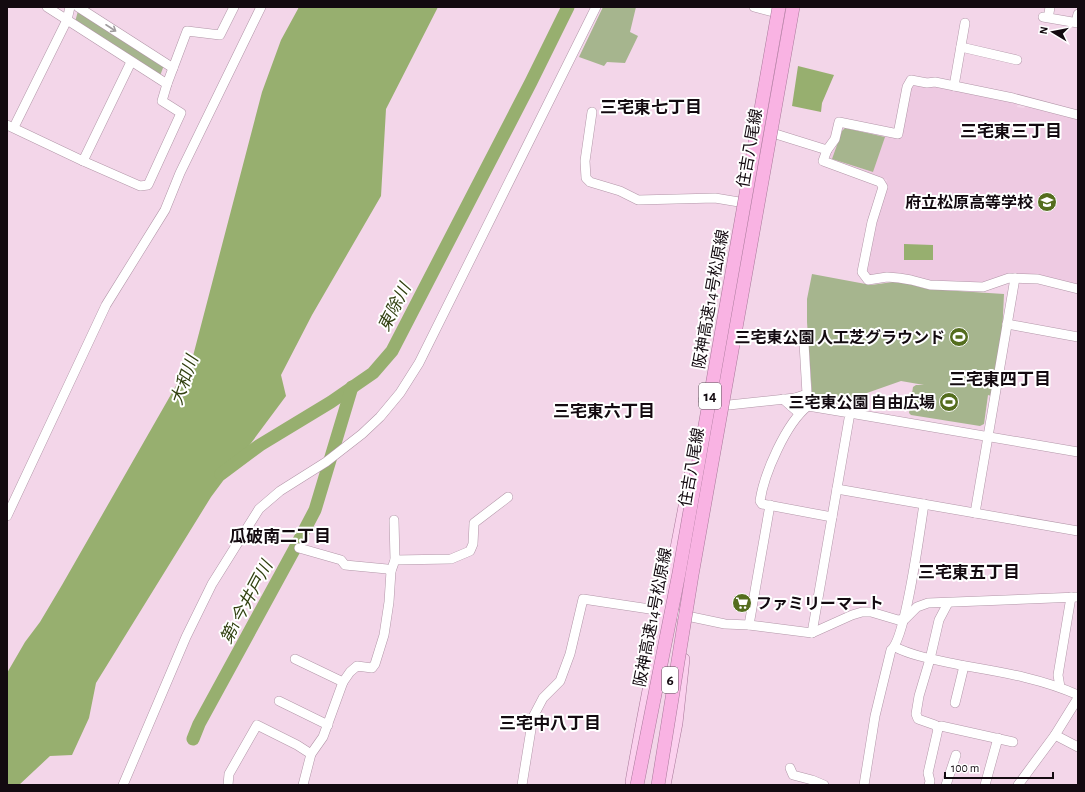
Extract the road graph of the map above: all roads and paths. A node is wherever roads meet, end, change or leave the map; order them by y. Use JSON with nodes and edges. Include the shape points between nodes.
{"nodes":[{"id":1,"x":47,"y":7,"type":"edge"},
{"id":2,"x":70,"y":7,"type":"edge"},
{"id":3,"x":78,"y":7,"type":"edge"},
{"id":4,"x":234,"y":7,"type":"edge"},
{"id":5,"x":261,"y":7,"type":"edge"},
{"id":6,"x":596,"y":7,"type":"edge"},
{"id":7,"x":754,"y":7,"type":"edge"},
{"id":8,"x":793,"y":7,"type":"edge"},
{"id":9,"x":775,"y":9,"type":"edge"},
{"id":10,"x":1047,"y":13,"type":"edge"},
{"id":11,"x":1078,"y":18,"type":"edge"},
{"id":12,"x":67,"y":20,"type":"junction"},
{"id":13,"x":965,"y":23,"type":"dead end"},
{"id":14,"x":961,"y":47,"type":"junction"},
{"id":15,"x":1017,"y":60,"type":"dead end"},
{"id":16,"x":131,"y":62,"type":"junction"},
{"id":17,"x":173,"y":68,"type":"junction"},
{"id":18,"x":166,"y":84,"type":"junction"},
{"id":19,"x":954,"y":86,"type":"junction"},
{"id":20,"x":592,"y":112,"type":"dead end"},
{"id":21,"x":1078,"y":115,"type":"edge"},
{"id":22,"x":10,"y":126,"type":"edge"},
{"id":23,"x":753,"y":129,"type":"junction"},
{"id":24,"x":774,"y":132,"type":"junction"},
{"id":25,"x":827,"y":150,"type":"junction"},
{"id":26,"x":83,"y":161,"type":"junction"},
{"id":27,"x":739,"y":202,"type":"junction"},
{"id":28,"x":1015,"y":278,"type":"junction"},
{"id":29,"x":1078,"y":290,"type":"edge"},
{"id":30,"x":1007,"y":324,"type":"junction"},
{"id":31,"x":808,"y":333,"type":"dead end"},
{"id":32,"x":1078,"y":337,"type":"edge"},
{"id":33,"x":795,"y":398,"type":"junction"},
{"id":34,"x":783,"y":399,"type":"junction"},
{"id":35,"x":703,"y":400,"type":"junction"},
{"id":36,"x":729,"y":404,"type":"junction"},
{"id":37,"x":808,"y":406,"type":"junction"},
{"id":38,"x":799,"y":413,"type":"junction"},
{"id":39,"x":850,"y":413,"type":"junction"},
{"id":40,"x":988,"y":437,"type":"junction"},
{"id":41,"x":1078,"y":452,"type":"edge"},
{"id":42,"x":837,"y":489,"type":"junction"},
{"id":43,"x":508,"y":497,"type":"dead end"},
{"id":44,"x":924,"y":504,"type":"junction"},
{"id":45,"x":770,"y":505,"type":"junction"},
{"id":46,"x":975,"y":513,"type":"junction"},
{"id":47,"x":7,"y":516,"type":"edge"},
{"id":48,"x":832,"y":516,"type":"junction"},
{"id":49,"x":394,"y":520,"type":"dead end"},
{"id":50,"x":1078,"y":531,"type":"edge"},
{"id":51,"x":298,"y":548,"type":"dead end"},
{"id":52,"x":395,"y":560,"type":"junction"},
{"id":53,"x":391,"y":571,"type":"junction"},
{"id":54,"x":692,"y":575,"type":"junction"},
{"id":55,"x":1075,"y":597,"type":"edge"},
{"id":56,"x":948,"y":603,"type":"junction"},
{"id":57,"x":664,"y":611,"type":"junction"},
{"id":58,"x":690,"y":617,"type":"junction"},
{"id":59,"x":904,"y":619,"type":"junction"},
{"id":60,"x":749,"y":625,"type":"junction"},
{"id":61,"x":812,"y":633,"type":"junction"},
{"id":62,"x":895,"y":647,"type":"junction"},
{"id":63,"x":295,"y":659,"type":"dead end"},
{"id":64,"x":930,"y":659,"type":"junction"},
{"id":65,"x":964,"y":666,"type":"junction"},
{"id":66,"x":343,"y":682,"type":"junction"},
{"id":67,"x":1060,"y":687,"type":"junction"},
{"id":68,"x":1078,"y":696,"type":"edge"},
{"id":69,"x":279,"y":701,"type":"dead end"},
{"id":70,"x":955,"y":703,"type":"dead end"},
{"id":71,"x":328,"y":725,"type":"junction"},
{"id":72,"x":937,"y":727,"type":"junction"},
{"id":73,"x":1055,"y":735,"type":"junction"},
{"id":74,"x":998,"y":738,"type":"junction"},
{"id":75,"x":1013,"y":742,"type":"dead end"},
{"id":76,"x":1078,"y":747,"type":"edge"},
{"id":77,"x":311,"y":754,"type":"junction"},
{"id":78,"x":956,"y":755,"type":"dead end"},
{"id":79,"x":790,"y":768,"type":"dead end"},
{"id":80,"x":929,"y":783,"type":"edge"},
{"id":81,"x":123,"y":785,"type":"edge"},
{"id":82,"x":228,"y":785,"type":"edge"},
{"id":83,"x":303,"y":785,"type":"edge"},
{"id":84,"x":522,"y":785,"type":"edge"},
{"id":85,"x":631,"y":785,"type":"edge"},
{"id":86,"x":637,"y":785,"type":"edge"},
{"id":87,"x":650,"y":785,"type":"edge"},
{"id":88,"x":658,"y":785,"type":"edge"},
{"id":89,"x":665,"y":785,"type":"edge"},
{"id":90,"x":824,"y":785,"type":"edge"},
{"id":91,"x":864,"y":785,"type":"edge"},
{"id":92,"x":945,"y":785,"type":"edge"},
{"id":93,"x":985,"y":785,"type":"edge"},
{"id":94,"x":1018,"y":785,"type":"edge"}],
"edges":[{"from":1,"to":12,"type":"street"},
{"from":2,"to":12,"type":"street"},
{"from":3,"to":17,"type":"street","one_way":true},
{"from":4,"to":17,"type":"street","via":[[220,35],[187,31]]},
{"from":5,"to":47,"type":"street","via":[[180,173],[165,210],[106,305]]},
{"from":6,"to":81,"type":"street","via":[[420,362],[400,393],[362,434],[326,462],[280,491],[259,509],[212,584],[186,636]]},
{"from":7,"to":9,"type":"street"},
{"from":8,"to":24,"type":"main road","name":"住吉八尾線"},
{"from":8,"to":54,"type":"highway","name":"阪神高速14号松原線","number":"14","bridge":true},
{"from":9,"to":23,"type":"main road","name":"住吉八尾線"},
{"from":9,"to":86,"type":"highway","name":"阪神高速14号松原線","number":"14","bridge":true,"via":[[679,572]]},
{"from":10,"to":11,"type":"street"},
{"from":12,"to":16,"type":"street"},
{"from":12,"to":22,"type":"street"},
{"from":13,"to":14,"type":"street"},
{"from":14,"to":15,"type":"street"},
{"from":14,"to":19,"type":"street"},
{"from":16,"to":18,"type":"street"},
{"from":16,"to":26,"type":"street"},
{"from":17,"to":18,"type":"street"},
{"from":18,"to":26,"type":"street","via":[[162,101],[181,113],[148,185],[140,186]]},
{"from":19,"to":21,"type":"street"},
{"from":19,"to":25,"type":"street","via":[[911,80],[907,87],[898,134],[839,122],[835,139]]},
{"from":20,"to":27,"type":"street","via":[[585,161],[586,178],[590,182],[620,191],[638,200],[715,198]]},
{"from":22,"to":26,"type":"street"},
{"from":23,"to":24,"type":"street"},
{"from":23,"to":27,"type":"main road","name":"住吉八尾線"},
{"from":24,"to":25,"type":"street"},
{"from":24,"to":36,"type":"main road","name":"住吉八尾線"},
{"from":25,"to":28,"type":"street","via":[[823,162],[880,182],[882,187],[862,272],[868,280],[887,277],[930,285],[983,287]]},
{"from":27,"to":35,"type":"main road","name":"住吉八尾線"},
{"from":28,"to":29,"type":"street","via":[[1038,279]]},
{"from":28,"to":30,"type":"street"},
{"from":30,"to":32,"type":"street"},
{"from":30,"to":40,"type":"street"},
{"from":31,"to":33,"type":"street","via":[[804,343],[809,393]]},
{"from":33,"to":34,"type":"street"},
{"from":33,"to":37,"type":"street"},
{"from":34,"to":36,"type":"street"},
{"from":34,"to":38,"type":"street"},
{"from":35,"to":36,"type":"street"},
{"from":35,"to":57,"type":"main road","name":"住吉八尾線"},
{"from":36,"to":58,"type":"main road","name":"住吉八尾線"},
{"from":37,"to":38,"type":"street"},
{"from":37,"to":39,"type":"street"},
{"from":38,"to":45,"type":"street","via":[[777,447],[763,483],[760,501],[762,504]]},
{"from":39,"to":40,"type":"street"},
{"from":39,"to":42,"type":"street"},
{"from":40,"to":41,"type":"street"},
{"from":40,"to":46,"type":"street"},
{"from":42,"to":44,"type":"street"},
{"from":42,"to":48,"type":"street"},
{"from":43,"to":52,"type":"street","via":[[474,523],[470,551],[451,559]]},
{"from":44,"to":46,"type":"street"},
{"from":44,"to":59,"type":"street"},
{"from":45,"to":48,"type":"street"},
{"from":45,"to":60,"type":"street"},
{"from":46,"to":50,"type":"street"},
{"from":48,"to":61,"type":"street"},
{"from":49,"to":52,"type":"street"},
{"from":51,"to":53,"type":"street","via":[[341,560],[345,565]]},
{"from":52,"to":53,"type":"street"},
{"from":53,"to":66,"type":"street","via":[[384,635],[375,664],[372,668],[357,666]]},
{"from":54,"to":87,"type":"highway","number":"6","bridge":true},
{"from":54,"to":88,"type":"highway","name":"阪神高速14号松原線","number":"14","bridge":true},
{"from":55,"to":56,"type":"street"},
{"from":55,"to":67,"type":"street","via":[[1058,675]]},
{"from":56,"to":59,"type":"street","via":[[928,603],[917,607]]},
{"from":56,"to":64,"type":"street","via":[[939,620]]},
{"from":57,"to":58,"type":"street"},
{"from":57,"to":84,"type":"street","via":[[583,599],[570,654],[560,681],[543,698],[533,717]]},
{"from":57,"to":85,"type":"main road","name":"住吉八尾線"},
{"from":58,"to":60,"type":"street","via":[[725,624]]},
{"from":58,"to":89,"type":"main road","name":"住吉八尾線","via":[[677,723]]},
{"from":59,"to":61,"type":"street","via":[[862,612]]},
{"from":59,"to":62,"type":"street"},
{"from":60,"to":61,"type":"street"},
{"from":62,"to":64,"type":"street"},
{"from":62,"to":91,"type":"street","via":[[892,650],[875,716]]},
{"from":63,"to":66,"type":"street"},
{"from":64,"to":65,"type":"street"},
{"from":64,"to":72,"type":"street","via":[[916,714],[918,719]]},
{"from":65,"to":67,"type":"street"},
{"from":65,"to":70,"type":"street"},
{"from":66,"to":71,"type":"street"},
{"from":67,"to":68,"type":"street"},
{"from":68,"to":73,"type":"street"},
{"from":69,"to":71,"type":"street"},
{"from":71,"to":77,"type":"street"},
{"from":72,"to":74,"type":"street"},
{"from":72,"to":80,"type":"street","via":[[928,773]]},
{"from":73,"to":76,"type":"street"},
{"from":73,"to":94,"type":"street"},
{"from":74,"to":75,"type":"street"},
{"from":74,"to":93,"type":"street"},
{"from":77,"to":82,"type":"street","via":[[257,725],[229,774]]},
{"from":77,"to":83,"type":"street"},
{"from":78,"to":92,"type":"street"},
{"from":79,"to":90,"type":"street","via":[[793,775]]},
{"from":80,"to":92,"type":"street"}]}
